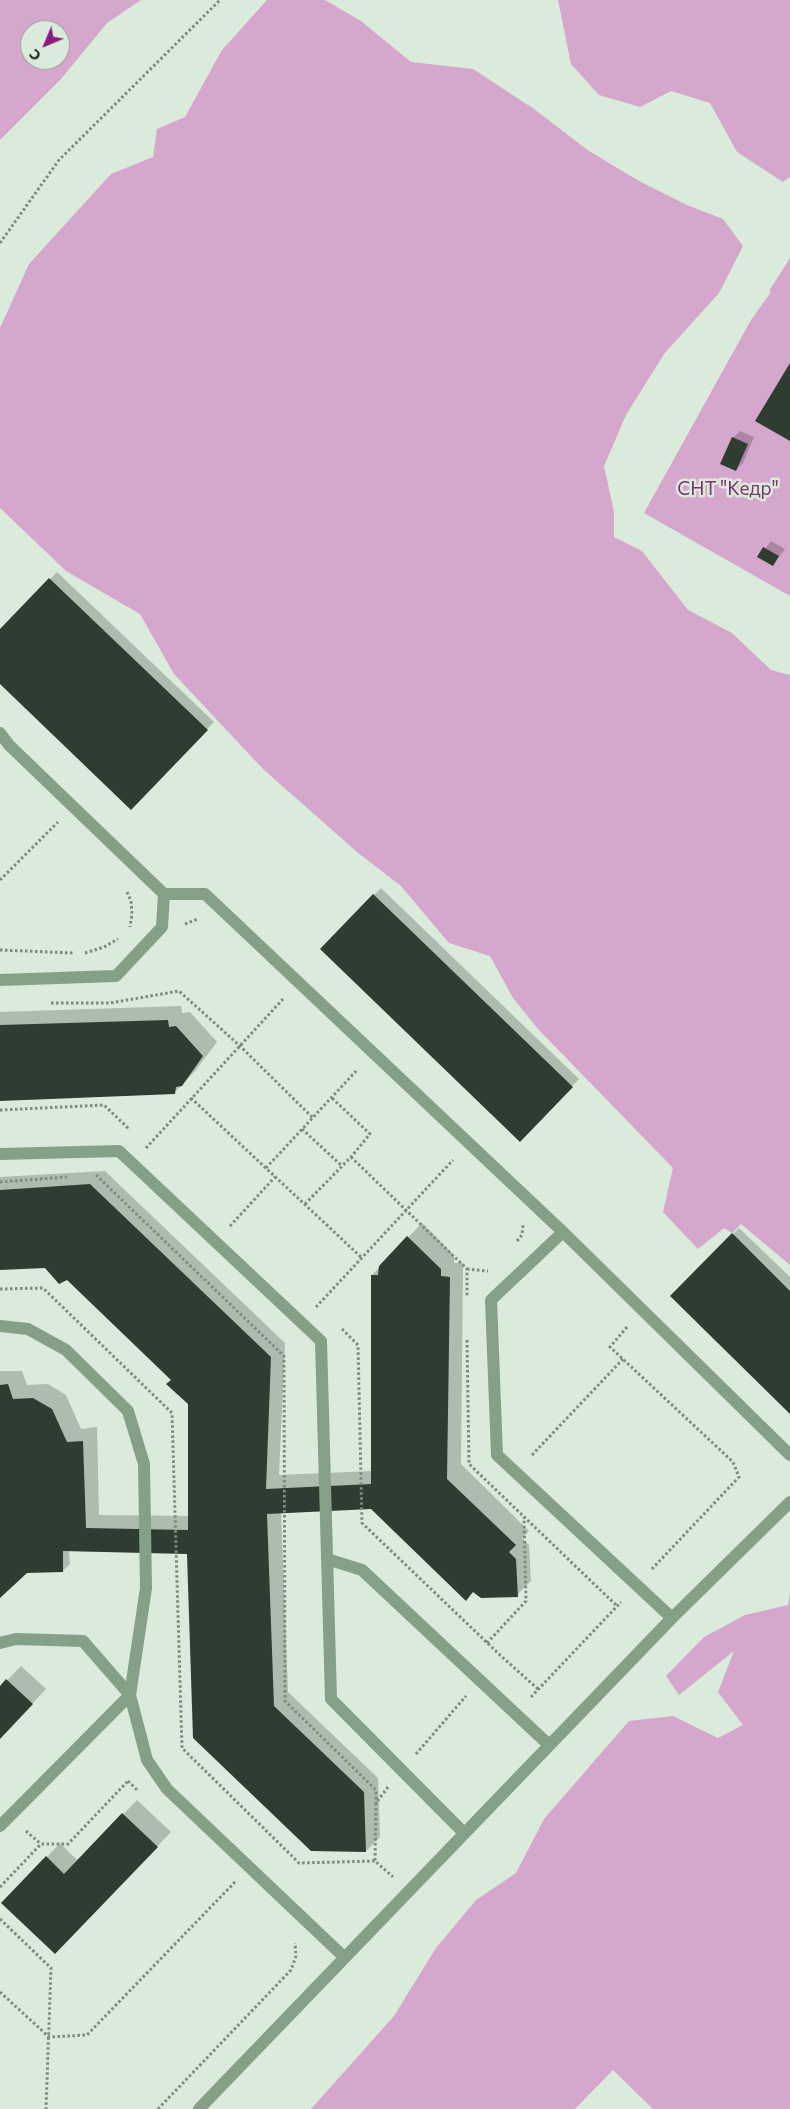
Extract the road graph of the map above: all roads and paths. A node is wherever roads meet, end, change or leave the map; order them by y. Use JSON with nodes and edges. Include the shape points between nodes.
{"nodes":[{"id":1,"x":220,"y":0,"type":"edge"},
{"id":2,"x":0,"y":243,"type":"edge"},
{"id":3,"x":0,"y":733,"type":"edge"},
{"id":4,"x":73,"y":807,"type":"junction"},
{"id":5,"x":0,"y":880,"type":"edge"},
{"id":6,"x":126,"y":888,"type":"dead end"},
{"id":7,"x":164,"y":894,"type":"junction"},
{"id":8,"x":0,"y":950,"type":"edge"},
{"id":9,"x":0,"y":980,"type":"edge"},
{"id":10,"x":285,"y":998,"type":"dead end"},
{"id":11,"x":50,"y":1003,"type":"dead end"},
{"id":12,"x":240,"y":1046,"type":"junction"},
{"id":13,"x":359,"y":1069,"type":"dead end"},
{"id":14,"x":191,"y":1098,"type":"junction"},
{"id":15,"x":332,"y":1098,"type":"junction"},
{"id":16,"x":313,"y":1118,"type":"junction"},
{"id":17,"x":302,"y":1129,"type":"junction"},
{"id":18,"x":469,"y":1143,"type":"junction"},
{"id":19,"x":0,"y":1154,"type":"edge"},
{"id":20,"x":132,"y":1162,"type":"junction"},
{"id":21,"x":342,"y":1166,"type":"junction"},
{"id":22,"x":266,"y":1168,"type":"junction"},
{"id":23,"x":88,"y":1176,"type":"dead end"},
{"id":24,"x":68,"y":1177,"type":"dead end"},
{"id":25,"x":276,"y":1177,"type":"junction"},
{"id":26,"x":0,"y":1182,"type":"edge"},
{"id":27,"x":305,"y":1204,"type":"junction"},
{"id":28,"x":523,"y":1220,"type":"dead end"},
{"id":29,"x":563,"y":1232,"type":"junction"},
{"id":30,"x":216,"y":1241,"type":"junction"},
{"id":31,"x":516,"y":1242,"type":"dead end"},
{"id":32,"x":362,"y":1258,"type":"junction"},
{"id":33,"x":495,"y":1264,"type":"dead end"},
{"id":34,"x":467,"y":1269,"type":"dead end"},
{"id":35,"x":0,"y":1289,"type":"edge"},
{"id":36,"x":302,"y":1322,"type":"junction"},
{"id":37,"x":628,"y":1325,"type":"dead end"},
{"id":38,"x":0,"y":1326,"type":"edge"},
{"id":39,"x":623,"y":1359,"type":"junction"},
{"id":40,"x":527,"y":1450,"type":"dead end"},
{"id":41,"x":532,"y":1455,"type":"junction"},
{"id":42,"x":790,"y":1455,"type":"edge"},
{"id":43,"x":539,"y":1462,"type":"dead end"},
{"id":44,"x":790,"y":1502,"type":"edge"},
{"id":45,"x":524,"y":1517,"type":"dead end"},
{"id":46,"x":327,"y":1559,"type":"junction"},
{"id":47,"x":648,"y":1563,"type":"dead end"},
{"id":48,"x":656,"y":1565,"type":"junction"},
{"id":49,"x":636,"y":1585,"type":"junction"},
{"id":50,"x":672,"y":1618,"type":"junction"},
{"id":51,"x":487,"y":1643,"type":"dead end"},
{"id":52,"x":0,"y":1644,"type":"edge"},
{"id":53,"x":130,"y":1695,"type":"junction"},
{"id":54,"x":517,"y":1715,"type":"junction"},
{"id":55,"x":549,"y":1745,"type":"junction"},
{"id":56,"x":148,"y":1760,"type":"junction"},
{"id":57,"x":128,"y":1781,"type":"junction"},
{"id":58,"x":142,"y":1794,"type":"dead end"},
{"id":59,"x":376,"y":1803,"type":"dead end"},
{"id":60,"x":0,"y":1826,"type":"edge"},
{"id":61,"x":464,"y":1832,"type":"junction"},
{"id":62,"x":375,"y":1861,"type":"dead end"},
{"id":63,"x":249,"y":1867,"type":"junction"},
{"id":64,"x":234,"y":1882,"type":"junction"},
{"id":65,"x":0,"y":1887,"type":"edge"},
{"id":66,"x":240,"y":1889,"type":"dead end"},
{"id":67,"x":0,"y":1918,"type":"edge"},
{"id":68,"x":291,"y":1938,"type":"dead end"},
{"id":69,"x":344,"y":1957,"type":"junction"},
{"id":70,"x":0,"y":1992,"type":"edge"},
{"id":71,"x":49,"y":2037,"type":"junction"},
{"id":72,"x":46,"y":2109,"type":"edge"},
{"id":73,"x":158,"y":2109,"type":"edge"},
{"id":74,"x":199,"y":2109,"type":"edge"}],
"edges":[{"from":1,"to":2,"type":"path","via":[[59,160]]},
{"from":3,"to":4,"type":"lane"},
{"from":4,"to":5,"type":"path"},
{"from":4,"to":7,"type":"lane"},
{"from":6,"to":8,"type":"path","via":[[131,901],[130,927],[104,947],[86,953]]},
{"from":7,"to":9,"type":"lane","via":[[162,927],[116,976]]},
{"from":7,"to":18,"type":"lane","via":[[205,894]]},
{"from":10,"to":12,"type":"path"},
{"from":11,"to":12,"type":"path","via":[[110,1003],[179,990]]},
{"from":12,"to":14,"type":"path"},
{"from":12,"to":16,"type":"path"},
{"from":13,"to":15,"type":"path"},
{"from":14,"to":20,"type":"path"},
{"from":14,"to":22,"type":"path"},
{"from":15,"to":16,"type":"path"},
{"from":15,"to":21,"type":"path","via":[[370,1134]]},
{"from":16,"to":17,"type":"path"},
{"from":17,"to":21,"type":"path"},
{"from":17,"to":22,"type":"path"},
{"from":18,"to":29,"type":"lane"},
{"from":18,"to":32,"type":"path"},
{"from":19,"to":20,"type":"lane","via":[[120,1151]]},
{"from":20,"to":30,"type":"lane"},
{"from":21,"to":27,"type":"path"},
{"from":22,"to":25,"type":"path"},
{"from":23,"to":59,"type":"path","via":[[97,1175],[284,1356],[285,1701],[376,1790]]},
{"from":24,"to":26,"type":"path"},
{"from":25,"to":27,"type":"path"},
{"from":25,"to":30,"type":"path"},
{"from":27,"to":32,"type":"path"},
{"from":28,"to":31,"type":"path","via":[[522,1235]]},
{"from":29,"to":42,"type":"lane"},
{"from":29,"to":49,"type":"lane","via":[[491,1300],[497,1456]]},
{"from":30,"to":36,"type":"lane"},
{"from":32,"to":36,"type":"path"},
{"from":33,"to":34,"type":"path","via":[[488,1271]]},
{"from":35,"to":62,"type":"path","via":[[43,1288],[172,1412],[182,1748],[299,1863]]},
{"from":36,"to":46,"type":"lane","via":[[321,1341]]},
{"from":37,"to":39,"type":"path","via":[[610,1347]]},
{"from":38,"to":53,"type":"lane","via":[[28,1329],[66,1350],[128,1411],[144,1464],[146,1588]]},
{"from":39,"to":41,"type":"path"},
{"from":39,"to":48,"type":"path","via":[[733,1462],[739,1477]]},
{"from":40,"to":41,"type":"path"},
{"from":41,"to":43,"type":"path"},
{"from":44,"to":50,"type":"lane"},
{"from":45,"to":51,"type":"path","via":[[526,1601]]},
{"from":46,"to":54,"type":"lane","via":[[362,1570]]},
{"from":46,"to":61,"type":"lane","via":[[331,1699]]},
{"from":47,"to":48,"type":"path"},
{"from":48,"to":49,"type":"path"},
{"from":49,"to":50,"type":"lane"},
{"from":49,"to":54,"type":"path"},
{"from":50,"to":55,"type":"lane"},
{"from":52,"to":53,"type":"lane","via":[[16,1639],[83,1641]]},
{"from":53,"to":56,"type":"lane"},
{"from":53,"to":60,"type":"lane"},
{"from":54,"to":55,"type":"lane"},
{"from":55,"to":61,"type":"lane"},
{"from":56,"to":57,"type":"path"},
{"from":56,"to":63,"type":"lane","via":[[167,1789]]},
{"from":57,"to":58,"type":"path"},
{"from":57,"to":65,"type":"path","via":[[68,1844],[41,1844]]},
{"from":61,"to":69,"type":"lane"},
{"from":63,"to":64,"type":"path"},
{"from":63,"to":69,"type":"lane"},
{"from":64,"to":66,"type":"path"},
{"from":64,"to":71,"type":"path","via":[[87,2035]]},
{"from":67,"to":71,"type":"path","via":[[51,1968]]},
{"from":68,"to":73,"type":"path","via":[[296,1956],[291,1970]]},
{"from":69,"to":74,"type":"lane"},
{"from":70,"to":71,"type":"path"},
{"from":71,"to":72,"type":"path"}]}
